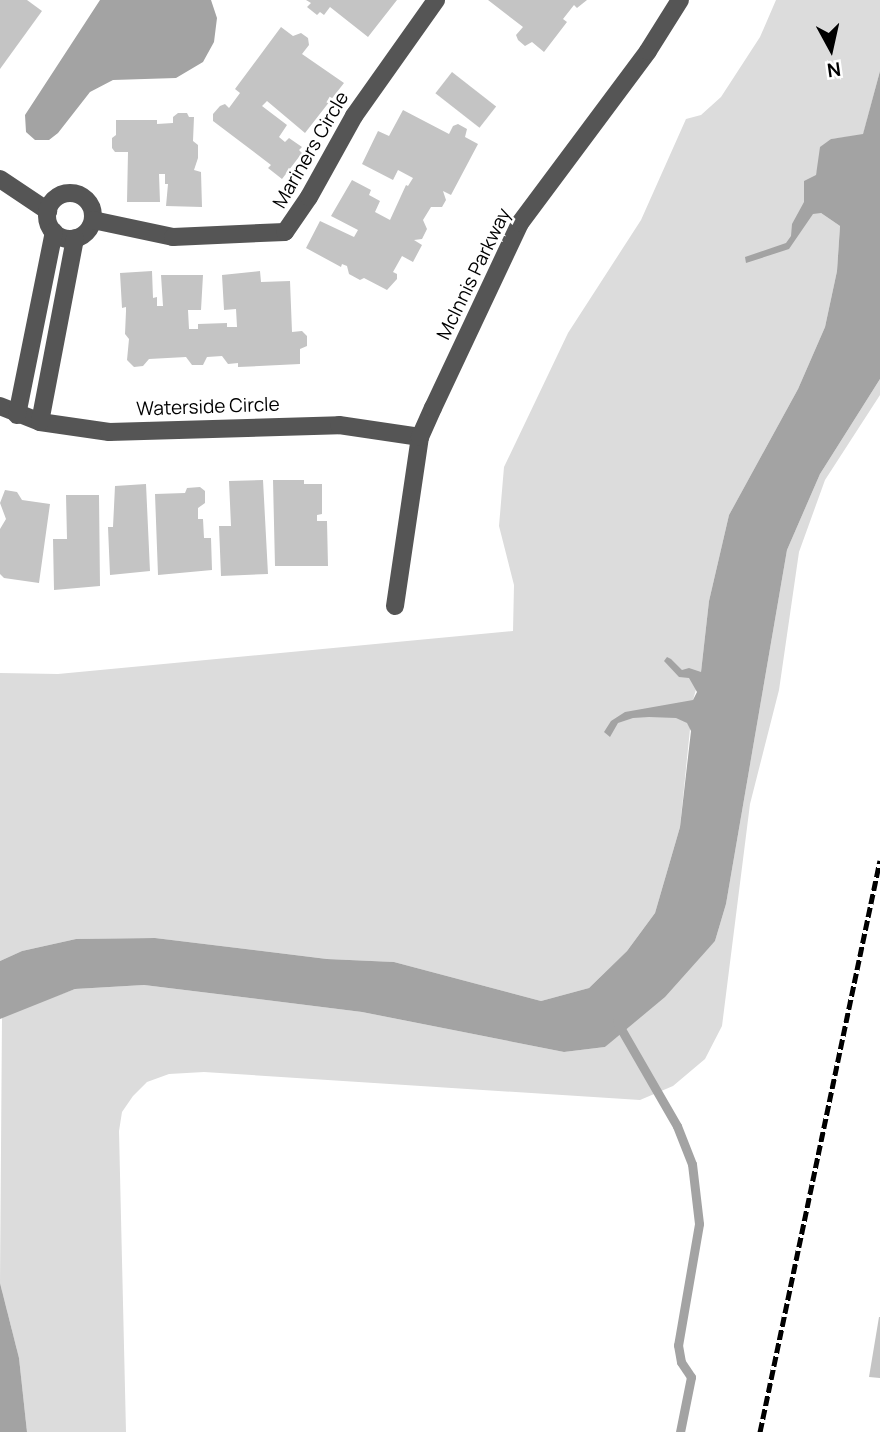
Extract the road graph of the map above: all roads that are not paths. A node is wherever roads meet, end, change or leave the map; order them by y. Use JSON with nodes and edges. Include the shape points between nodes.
{"nodes":[{"id":1,"x":436,"y":0,"type":"edge"},
{"id":2,"x":680,"y":0,"type":"edge"},
{"id":3,"x":0,"y":179,"type":"edge"},
{"id":4,"x":48,"y":211,"type":"junction"},
{"id":5,"x":93,"y":220,"type":"junction"},
{"id":6,"x":54,"y":232,"type":"junction"},
{"id":7,"x":75,"y":238,"type":"junction"},
{"id":8,"x":0,"y":406,"type":"edge"},
{"id":9,"x":17,"y":415,"type":"junction"},
{"id":10,"x":40,"y":422,"type":"junction"},
{"id":11,"x":419,"y":437,"type":"junction"},
{"id":12,"x":395,"y":606,"type":"dead end"}],
"edges":[{"from":1,"to":5,"type":"street","name":"Mariners Circle","via":[[354,116],[285,232],[173,237]]},
{"from":2,"to":11,"type":"street","name":"McInnis Parkway","via":[[648,51],[520,223]]},
{"from":3,"to":4,"type":"street"},
{"from":4,"to":5,"type":"street","via":[[58,197],[75,193],[89,203]]},
{"from":4,"to":6,"type":"street"},
{"from":5,"to":7,"type":"street"},
{"from":6,"to":7,"type":"street"},
{"from":6,"to":9,"type":"street"},
{"from":7,"to":10,"type":"street"},
{"from":8,"to":9,"type":"street","name":"Waterside Circle"},
{"from":9,"to":10,"type":"street","name":"Waterside Circle"},
{"from":10,"to":11,"type":"street","name":"Waterside Circle","via":[[109,432],[338,425]]},
{"from":11,"to":12,"type":"street","name":"McInnis Parkway"}]}
